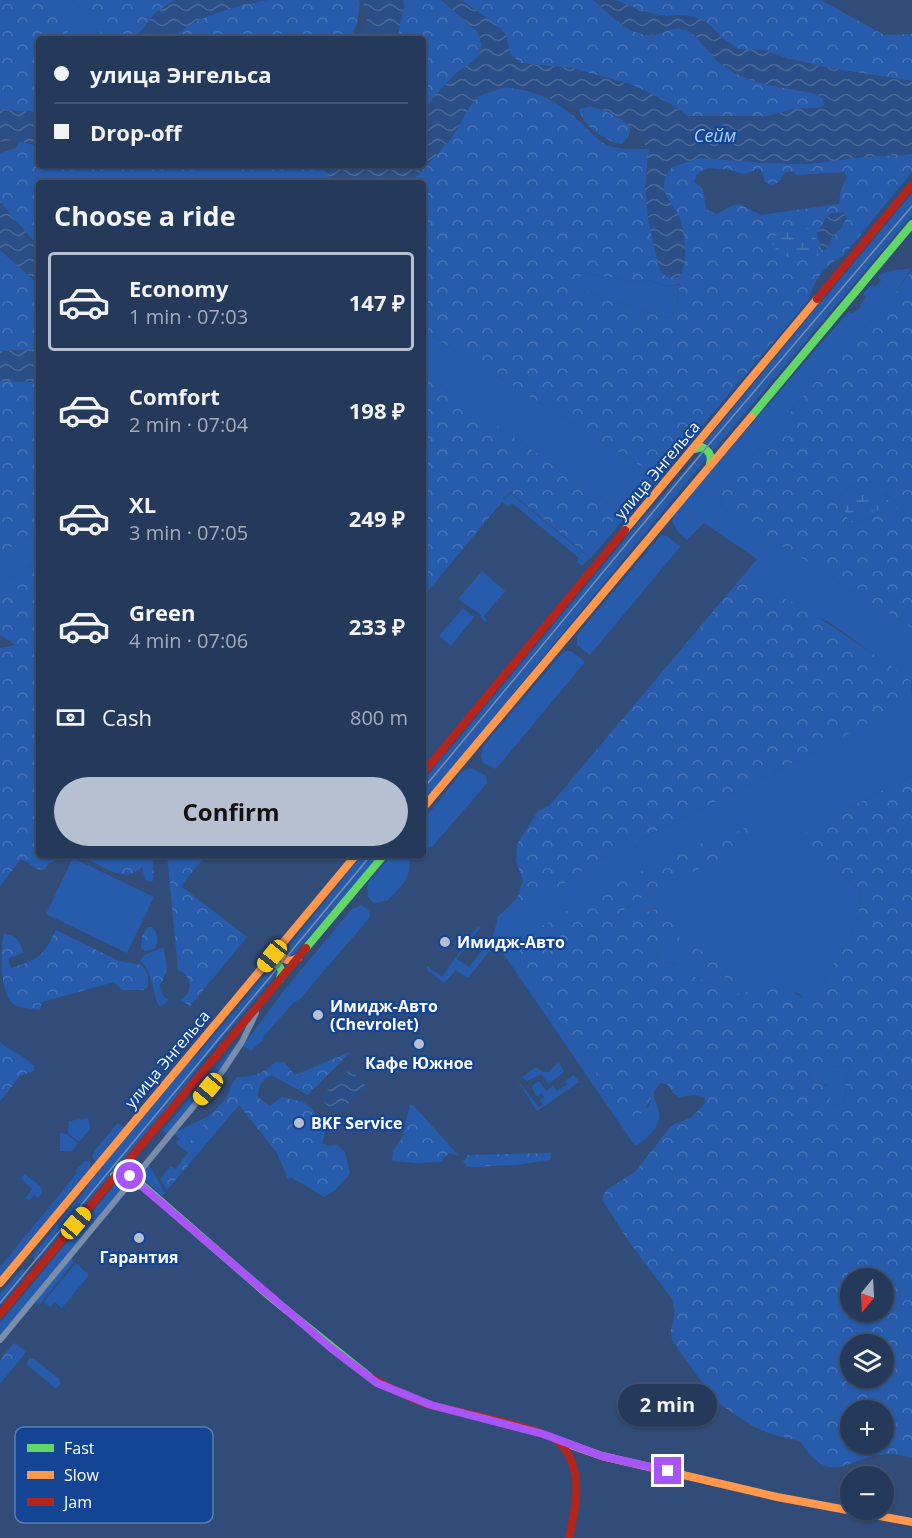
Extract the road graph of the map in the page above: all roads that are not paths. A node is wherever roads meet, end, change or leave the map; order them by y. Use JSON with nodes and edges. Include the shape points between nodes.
{"nodes":[{"id":1,"x":912,"y":185,"type":"edge"},
{"id":2,"x":912,"y":224,"type":"edge"},
{"id":3,"x":694,"y":449,"type":"junction"},
{"id":4,"x":711,"y":464,"type":"junction"},
{"id":5,"x":426,"y":769,"type":"edge"},
{"id":6,"x":426,"y":804,"type":"edge"},
{"id":7,"x":354,"y":858,"type":"edge"},
{"id":8,"x":382,"y":858,"type":"edge"},
{"id":9,"x":286,"y":940,"type":"junction"},
{"id":10,"x":304,"y":952,"type":"junction"},
{"id":11,"x":259,"y":972,"type":"junction"},
{"id":12,"x":275,"y":986,"type":"junction"},
{"id":13,"x":260,"y":1004,"type":"junction"},
{"id":14,"x":114,"y":1176,"type":"junction"},
{"id":15,"x":134,"y":1178,"type":"junction"},
{"id":16,"x":22,"y":1256,"type":"junction"},
{"id":17,"x":38,"y":1269,"type":"junction"},
{"id":18,"x":0,"y":1283,"type":"edge"},
{"id":19,"x":0,"y":1314,"type":"edge"},
{"id":20,"x":0,"y":1340,"type":"edge"},
{"id":21,"x":556,"y":1440,"type":"junction"},
{"id":22,"x":912,"y":1522,"type":"edge"},
{"id":23,"x":569,"y":1538,"type":"edge"}],
"edges":[{"from":1,"to":3,"type":"main road","name":"улица Энгельса"},
{"from":2,"to":4,"type":"main road"},
{"from":3,"to":4,"type":"main road","via":[[708,450]]},
{"from":3,"to":5,"type":"main road","name":"улица Энгельса"},
{"from":4,"to":6,"type":"main road"},
{"from":7,"to":9,"type":"main road","name":"улица Энгельса"},
{"from":8,"to":10,"type":"main road"},
{"from":9,"to":10,"type":"main road","via":[[280,951],[283,958],[294,960]]},
{"from":9,"to":11,"type":"main road","name":"улица Энгельса"},
{"from":10,"to":12,"type":"main road"},
{"from":11,"to":12,"type":"main road","via":[[273,963],[279,966],[282,975]]},
{"from":11,"to":16,"type":"main road","name":"улица Энгельса"},
{"from":12,"to":13,"type":"main road"},
{"from":13,"to":14,"type":"main road"},
{"from":13,"to":15,"type":"street","via":[[222,1072]]},
{"from":14,"to":15,"type":"main road","via":[[125,1174]]},
{"from":14,"to":17,"type":"main road"},
{"from":15,"to":20,"type":"street"},
{"from":15,"to":21,"type":"main road","via":[[366,1376],[416,1400]]},
{"from":16,"to":17,"type":"main road"},
{"from":16,"to":18,"type":"main road","name":"улица Энгельса"},
{"from":17,"to":19,"type":"main road"},
{"from":21,"to":22,"type":"main road","via":[[602,1456],[765,1494]]},
{"from":21,"to":23,"type":"main road","via":[[569,1457],[578,1484]]}]}
